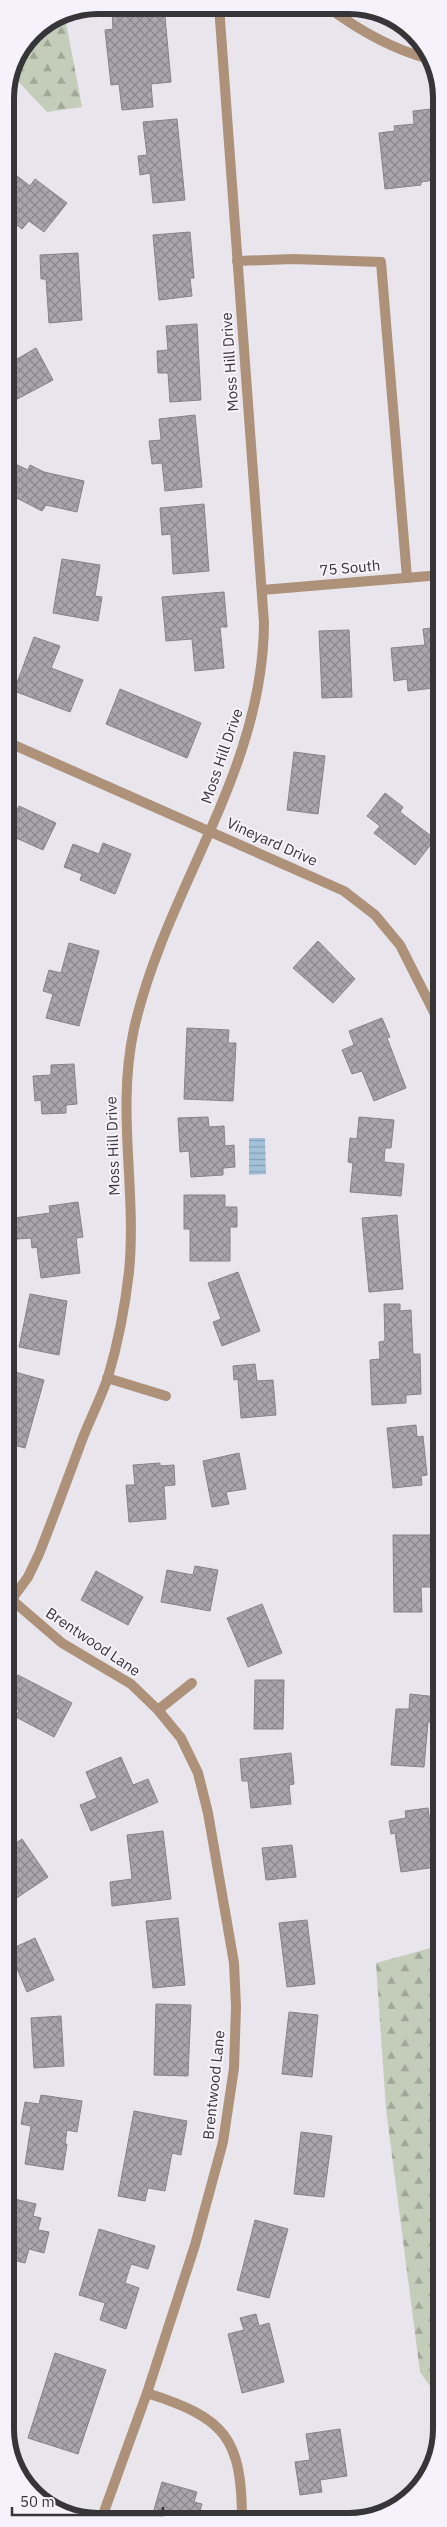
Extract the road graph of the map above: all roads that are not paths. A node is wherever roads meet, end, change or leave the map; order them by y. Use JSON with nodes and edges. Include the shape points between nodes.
{"nodes":[{"id":1,"x":221,"y":14,"type":"edge"},
{"id":2,"x":338,"y":14,"type":"edge"},
{"id":3,"x":422,"y":57,"type":"edge"},
{"id":4,"x":237,"y":261,"type":"junction"},
{"id":5,"x":433,"y":576,"type":"edge"},
{"id":6,"x":407,"y":578,"type":"junction"},
{"id":7,"x":262,"y":590,"type":"junction"},
{"id":8,"x":14,"y":745,"type":"edge"},
{"id":9,"x":211,"y":831,"type":"junction"},
{"id":10,"x":433,"y":1009,"type":"edge"},
{"id":11,"x":107,"y":1378,"type":"junction"},
{"id":12,"x":166,"y":1396,"type":"dead end"},
{"id":13,"x":14,"y":1595,"type":"edge"},
{"id":14,"x":14,"y":1607,"type":"edge"},
{"id":15,"x":192,"y":1682,"type":"dead end"},
{"id":16,"x":158,"y":1710,"type":"junction"},
{"id":17,"x":146,"y":2393,"type":"junction"},
{"id":18,"x":103,"y":2513,"type":"edge"},
{"id":19,"x":242,"y":2513,"type":"edge"}],
"edges":[{"from":1,"to":4,"type":"street","name":"Moss Hill Drive"},
{"from":2,"to":3,"type":"street","via":[[380,41]]},
{"from":4,"to":6,"type":"street","via":[[381,262]]},
{"from":4,"to":7,"type":"street","name":"Moss Hill Drive"},
{"from":5,"to":6,"type":"street","name":"75 South"},
{"from":6,"to":7,"type":"street","name":"75 South"},
{"from":7,"to":9,"type":"street","name":"Moss Hill Drive","via":[[264,648],[257,701],[238,767]]},
{"from":8,"to":9,"type":"street","name":"Vineyard Drive"},
{"from":9,"to":10,"type":"street","name":"Vineyard Drive","via":[[328,882],[361,902],[400,945]]},
{"from":9,"to":11,"type":"street","name":"Moss Hill Drive","via":[[156,955],[134,1029],[125,1092],[130,1255],[125,1302]]},
{"from":11,"to":12,"type":"street"},
{"from":11,"to":13,"type":"street","name":"Moss Hill Drive","via":[[40,1554]]},
{"from":14,"to":16,"type":"street","name":"Brentwood Lane","via":[[48,1633],[118,1674]]},
{"from":15,"to":16,"type":"street"},
{"from":16,"to":17,"type":"street","name":"Brentwood Lane","via":[[182,1738],[207,1806],[231,1941],[235,2030],[234,2068],[224,2142],[195,2245]]},
{"from":17,"to":18,"type":"street","name":"Brentwood Lane"},
{"from":17,"to":19,"type":"street","via":[[204,2416],[227,2440],[240,2473]]}]}
